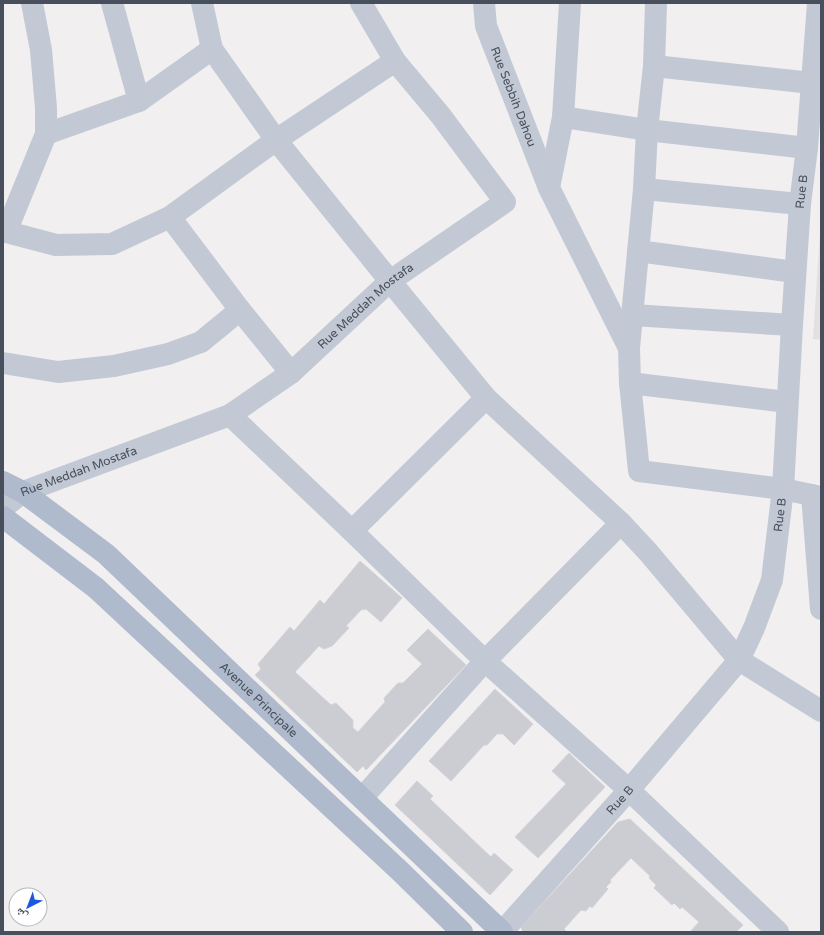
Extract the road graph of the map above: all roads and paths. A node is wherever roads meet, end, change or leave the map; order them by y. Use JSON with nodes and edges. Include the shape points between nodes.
{"nodes":[{"id":1,"x":32,"y":3,"type":"edge"},
{"id":2,"x":112,"y":3,"type":"edge"},
{"id":3,"x":202,"y":3,"type":"edge"},
{"id":4,"x":361,"y":3,"type":"edge"},
{"id":5,"x":484,"y":3,"type":"edge"},
{"id":6,"x":570,"y":3,"type":"edge"},
{"id":7,"x":656,"y":3,"type":"edge"},
{"id":8,"x":818,"y":3,"type":"edge"},
{"id":9,"x":212,"y":50,"type":"junction"},
{"id":10,"x":395,"y":60,"type":"junction"},
{"id":11,"x":654,"y":66,"type":"junction"},
{"id":12,"x":812,"y":83,"type":"junction"},
{"id":13,"x":138,"y":101,"type":"junction"},
{"id":14,"x":563,"y":117,"type":"junction"},
{"id":15,"x":647,"y":130,"type":"junction"},
{"id":16,"x":46,"y":134,"type":"junction"},
{"id":17,"x":276,"y":140,"type":"junction"},
{"id":18,"x":807,"y":148,"type":"junction"},
{"id":19,"x":549,"y":188,"type":"junction"},
{"id":20,"x":644,"y":189,"type":"junction"},
{"id":21,"x":800,"y":204,"type":"junction"},
{"id":22,"x":170,"y":217,"type":"junction"},
{"id":23,"x":5,"y":231,"type":"edge"},
{"id":24,"x":638,"y":251,"type":"junction"},
{"id":25,"x":796,"y":272,"type":"junction"},
{"id":26,"x":390,"y":281,"type":"junction"},
{"id":27,"x":240,"y":310,"type":"junction"},
{"id":28,"x":632,"y":315,"type":"junction"},
{"id":29,"x":792,"y":325,"type":"junction"},
{"id":30,"x":629,"y":348,"type":"junction"},
{"id":31,"x":3,"y":363,"type":"edge"},
{"id":32,"x":291,"y":373,"type":"junction"},
{"id":33,"x":630,"y":383,"type":"junction"},
{"id":34,"x":486,"y":398,"type":"junction"},
{"id":35,"x":787,"y":402,"type":"junction"},
{"id":36,"x":230,"y":415,"type":"junction"},
{"id":37,"x":3,"y":482,"type":"edge"},
{"id":38,"x":782,"y":489,"type":"junction"},
{"id":39,"x":23,"y":492,"type":"junction"},
{"id":40,"x":816,"y":496,"type":"edge"},
{"id":41,"x":3,"y":508,"type":"edge"},
{"id":42,"x":3,"y":517,"type":"edge"},
{"id":43,"x":620,"y":523,"type":"junction"},
{"id":44,"x":352,"y":531,"type":"junction"},
{"id":45,"x":821,"y":609,"type":"edge"},
{"id":46,"x":739,"y":660,"type":"junction"},
{"id":47,"x":486,"y":661,"type":"junction"},
{"id":48,"x":821,"y":711,"type":"edge"},
{"id":49,"x":629,"y":790,"type":"junction"},
{"id":50,"x":362,"y":798,"type":"junction"},
{"id":51,"x":462,"y":932,"type":"edge"},
{"id":52,"x":502,"y":932,"type":"edge"},
{"id":53,"x":778,"y":932,"type":"edge"}],
"edges":[{"from":1,"to":16,"type":"street","via":[[41,50]]},
{"from":2,"to":13,"type":"street"},
{"from":3,"to":9,"type":"street"},
{"from":4,"to":10,"type":"street","name":"Rue Meddah Mostafa"},
{"from":5,"to":19,"type":"street","name":"Rue Sebbih Dahou","via":[[486,26]]},
{"from":6,"to":14,"type":"street"},
{"from":7,"to":11,"type":"street"},
{"from":8,"to":12,"type":"street","name":"Rue B"},
{"from":9,"to":13,"type":"street"},
{"from":9,"to":17,"type":"street"},
{"from":10,"to":17,"type":"street"},
{"from":10,"to":26,"type":"street","name":"Rue Meddah Mostafa","via":[[441,116],[505,202]]},
{"from":11,"to":12,"type":"street"},
{"from":11,"to":15,"type":"street"},
{"from":12,"to":18,"type":"street","name":"Rue B"},
{"from":13,"to":16,"type":"street"},
{"from":14,"to":15,"type":"street"},
{"from":14,"to":19,"type":"street"},
{"from":15,"to":18,"type":"street"},
{"from":15,"to":20,"type":"street"},
{"from":16,"to":23,"type":"street"},
{"from":17,"to":22,"type":"street"},
{"from":17,"to":26,"type":"street"},
{"from":18,"to":21,"type":"street","name":"Rue B"},
{"from":19,"to":30,"type":"street","name":"Rue Sebbih Dahou"},
{"from":20,"to":21,"type":"street"},
{"from":20,"to":24,"type":"street"},
{"from":21,"to":25,"type":"street","name":"Rue B"},
{"from":22,"to":23,"type":"street","via":[[112,244],[56,245]]},
{"from":22,"to":27,"type":"street"},
{"from":24,"to":25,"type":"street"},
{"from":24,"to":28,"type":"street"},
{"from":25,"to":29,"type":"street","name":"Rue B"},
{"from":26,"to":32,"type":"street","name":"Rue Meddah Mostafa"},
{"from":26,"to":34,"type":"street"},
{"from":27,"to":31,"type":"street","via":[[201,342],[168,354],[114,366],[58,372]]},
{"from":27,"to":32,"type":"street"},
{"from":28,"to":29,"type":"street"},
{"from":28,"to":30,"type":"street"},
{"from":29,"to":35,"type":"street","name":"Rue B"},
{"from":30,"to":33,"type":"street"},
{"from":32,"to":36,"type":"street","name":"Rue Meddah Mostafa"},
{"from":33,"to":35,"type":"street"},
{"from":33,"to":38,"type":"street","via":[[639,471]]},
{"from":34,"to":43,"type":"street"},
{"from":34,"to":44,"type":"street"},
{"from":35,"to":38,"type":"street","name":"Rue B"},
{"from":36,"to":39,"type":"street","name":"Rue Meddah Mostafa"},
{"from":36,"to":44,"type":"street"},
{"from":37,"to":39,"type":"main road","name":"Avenue Principale"},
{"from":38,"to":40,"type":"street"},
{"from":38,"to":46,"type":"street","name":"Rue B","via":[[772,580]]},
{"from":39,"to":41,"type":"street","name":"Rue Meddah Mostafa"},
{"from":39,"to":50,"type":"main road","name":"Avenue Principale","via":[[106,554]]},
{"from":40,"to":45,"type":"street"},
{"from":42,"to":51,"type":"main road","via":[[96,588]]},
{"from":43,"to":46,"type":"street","via":[[648,552]]},
{"from":43,"to":47,"type":"street"},
{"from":44,"to":47,"type":"street"},
{"from":46,"to":48,"type":"street"},
{"from":46,"to":49,"type":"street","name":"Rue B"},
{"from":47,"to":49,"type":"street"},
{"from":47,"to":50,"type":"street"},
{"from":49,"to":52,"type":"street","name":"Rue B"},
{"from":49,"to":53,"type":"street"},
{"from":50,"to":52,"type":"main road","name":"Avenue Principale"}]}
